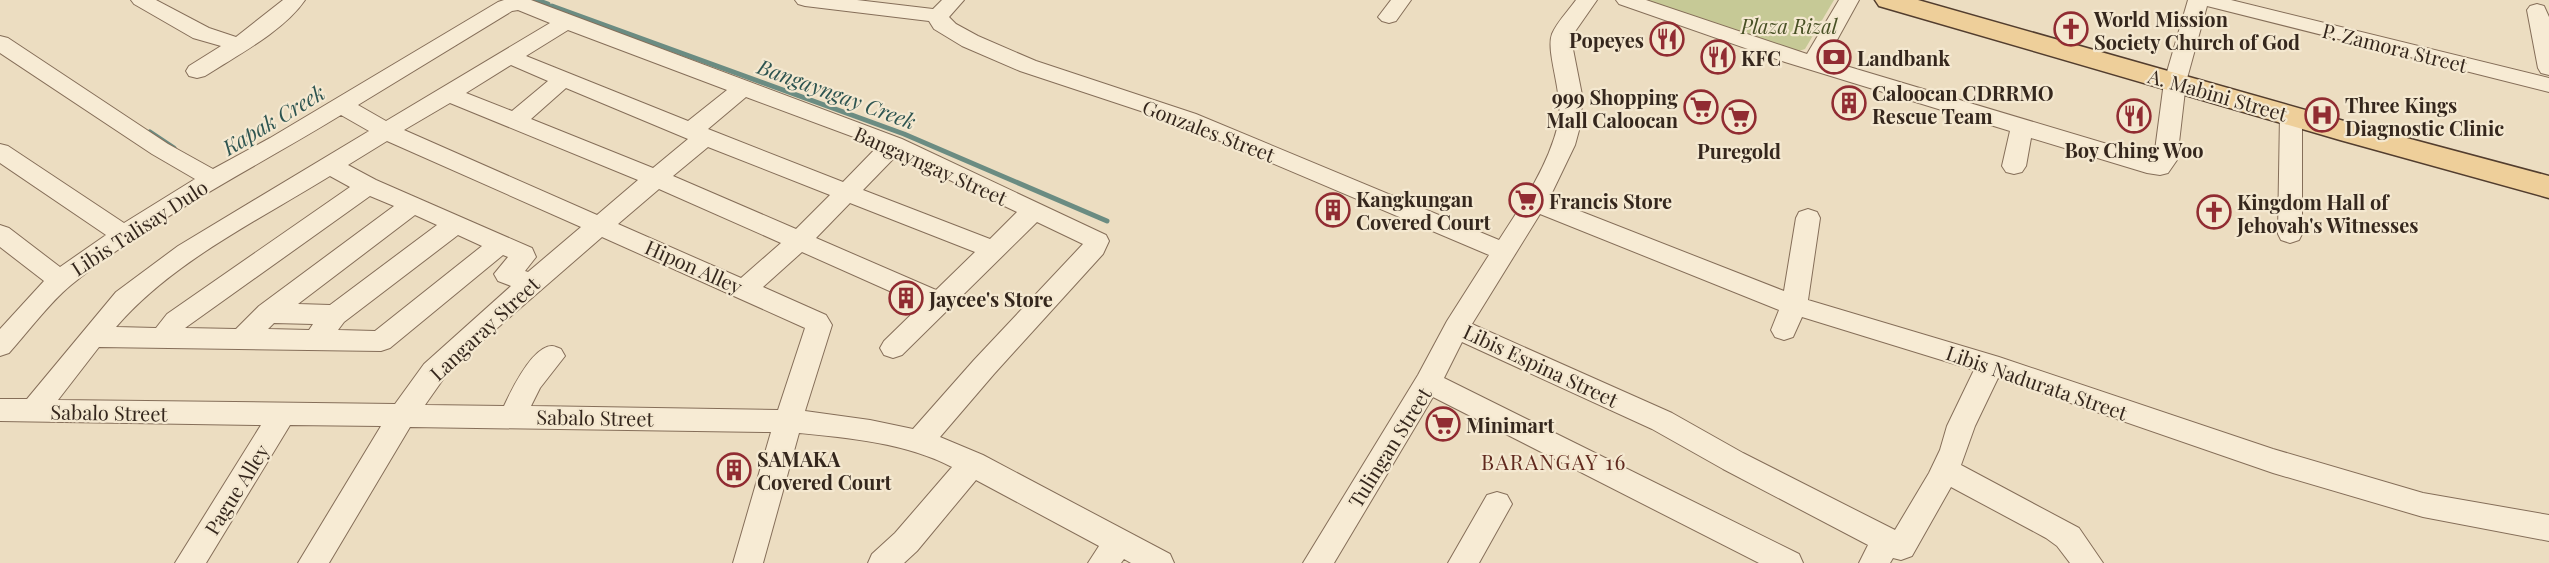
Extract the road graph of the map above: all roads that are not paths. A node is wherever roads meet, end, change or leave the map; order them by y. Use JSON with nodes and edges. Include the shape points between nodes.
{"nodes":[{"id":1,"x":141,"y":0,"type":"edge"},
{"id":2,"x":295,"y":0,"type":"edge"},
{"id":3,"x":805,"y":0,"type":"edge"},
{"id":4,"x":1587,"y":0,"type":"edge"},
{"id":5,"x":1626,"y":0,"type":"edge"},
{"id":6,"x":1849,"y":0,"type":"edge"},
{"id":7,"x":1888,"y":0,"type":"edge"},
{"id":8,"x":2198,"y":0,"type":"edge"},
{"id":9,"x":2206,"y":0,"type":"edge"},
{"id":10,"x":513,"y":3,"type":"joint"},
{"id":11,"x":946,"y":8,"type":"edge"},
{"id":12,"x":2537,"y":10,"type":"dead end"},
{"id":13,"x":563,"y":11,"type":"edge"},
{"id":14,"x":0,"y":43,"type":"edge"},
{"id":15,"x":239,"y":45,"type":"junction"},
{"id":16,"x":510,"y":57,"type":"junction"},
{"id":17,"x":1813,"y":63,"type":"junction"},
{"id":18,"x":2549,"y":68,"type":"edge"},
{"id":19,"x":197,"y":71,"type":"dead end"},
{"id":20,"x":564,"y":79,"type":"junction"},
{"id":21,"x":2175,"y":82,"type":"junction"},
{"id":22,"x":2549,"y":85,"type":"edge"},
{"id":23,"x":743,"y":88,"type":"junction"},
{"id":24,"x":449,"y":94,"type":"junction"},
{"id":25,"x":340,"y":105,"type":"junction"},
{"id":26,"x":2292,"y":115,"type":"junction"},
{"id":27,"x":515,"y":121,"type":"junction"},
{"id":28,"x":2022,"y":127,"type":"junction"},
{"id":29,"x":387,"y":132,"type":"junction"},
{"id":30,"x":698,"y":134,"type":"junction"},
{"id":31,"x":894,"y":144,"type":"junction"},
{"id":32,"x":0,"y":152,"type":"edge"},
{"id":33,"x":330,"y":166,"type":"junction"},
{"id":34,"x":2014,"y":166,"type":"dead end"},
{"id":35,"x":213,"y":179,"type":"junction"},
{"id":36,"x":658,"y":179,"type":"junction"},
{"id":37,"x":368,"y":186,"type":"junction"},
{"id":38,"x":2549,"y":187,"type":"edge"},
{"id":39,"x":849,"y":193,"type":"junction"},
{"id":40,"x":1535,"y":202,"type":"junction"},
{"id":41,"x":413,"y":204,"type":"junction"},
{"id":42,"x":1032,"y":210,"type":"junction"},
{"id":43,"x":1808,"y":218,"type":"dead end"},
{"id":44,"x":455,"y":224,"type":"junction"},
{"id":45,"x":601,"y":224,"type":"junction"},
{"id":46,"x":0,"y":234,"type":"edge"},
{"id":47,"x":2290,"y":234,"type":"dead end"},
{"id":48,"x":124,"y":235,"type":"junction"},
{"id":49,"x":799,"y":241,"type":"junction"},
{"id":50,"x":501,"y":244,"type":"junction"},
{"id":51,"x":994,"y":250,"type":"junction"},
{"id":52,"x":1505,"y":252,"type":"junction"},
{"id":53,"x":60,"y":280,"type":"junction"},
{"id":54,"x":531,"y":283,"type":"junction"},
{"id":55,"x":745,"y":289,"type":"junction"},
{"id":56,"x":940,"y":303,"type":"junction"},
{"id":57,"x":1794,"y":305,"type":"junction"},
{"id":58,"x":268,"y":313,"type":"junction"},
{"id":59,"x":335,"y":315,"type":"junction"},
{"id":60,"x":1456,"y":328,"type":"junction"},
{"id":61,"x":1784,"y":330,"type":"dead end"},
{"id":62,"x":5,"y":331,"type":"edge"},
{"id":63,"x":92,"y":337,"type":"junction"},
{"id":64,"x":163,"y":338,"type":"junction"},
{"id":65,"x":242,"y":339,"type":"junction"},
{"id":66,"x":316,"y":340,"type":"junction"},
{"id":67,"x":893,"y":348,"type":"dead end"},
{"id":68,"x":552,"y":356,"type":"dead end"},
{"id":69,"x":1989,"y":364,"type":"junction"},
{"id":70,"x":1428,"y":382,"type":"junction"},
{"id":71,"x":0,"y":410,"type":"edge"},
{"id":72,"x":34,"y":411,"type":"junction"},
{"id":73,"x":282,"y":415,"type":"junction"},
{"id":74,"x":403,"y":415,"type":"junction"},
{"id":75,"x":513,"y":416,"type":"junction"},
{"id":76,"x":788,"y":421,"type":"junction"},
{"id":77,"x":920,"y":441,"type":"junction"},
{"id":78,"x":973,"y":463,"type":"junction"},
{"id":79,"x":1944,"y":470,"type":"junction"},
{"id":80,"x":1497,"y":504,"type":"dead end"},
{"id":81,"x":2549,"y":528,"type":"edge"},
{"id":82,"x":1880,"y":552,"type":"edge"},
{"id":83,"x":1112,"y":553,"type":"edge"},
{"id":84,"x":190,"y":563,"type":"edge"},
{"id":85,"x":313,"y":563,"type":"edge"},
{"id":86,"x":748,"y":563,"type":"edge"},
{"id":87,"x":883,"y":563,"type":"edge"},
{"id":88,"x":1159,"y":563,"type":"edge"},
{"id":89,"x":1318,"y":563,"type":"edge"},
{"id":90,"x":1463,"y":563,"type":"edge"},
{"id":91,"x":1788,"y":563,"type":"edge"},
{"id":92,"x":2088,"y":563,"type":"edge"}],
"edges":[{"from":1,"to":15,"type":"street","via":[[201,33]]},
{"from":2,"to":15,"type":"street"},
{"from":3,"to":11,"type":"street"},
{"from":4,"to":40,"type":"street","name":"Libis Espina Street","via":[[1563,33],[1570,123]]},
{"from":5,"to":17,"type":"street"},
{"from":6,"to":17,"type":"street"},
{"from":7,"to":21,"type":"main road","name":"A. Mabini Street"},
{"from":8,"to":21,"type":"street"},
{"from":9,"to":22,"type":"street","name":"P. Zamora Street"},
{"from":10,"to":13,"type":"street","name":"Bangayngay Street","via":[[540,12]]},
{"from":10,"to":25,"type":"street","name":"Libis Talisay Dulo"},
{"from":11,"to":52,"type":"street","name":"Gonzales Street","via":[[941,24],[970,41],[1028,66],[1188,119]]},
{"from":12,"to":18,"type":"street"},
{"from":13,"to":16,"type":"street"},
{"from":13,"to":23,"type":"street","name":"Bangayngay Street"},
{"from":14,"to":35,"type":"street","via":[[160,149]]},
{"from":15,"to":19,"type":"street"},
{"from":16,"to":20,"type":"street"},
{"from":16,"to":24,"type":"street"},
{"from":17,"to":28,"type":"street"},
{"from":20,"to":27,"type":"street"},
{"from":20,"to":30,"type":"street"},
{"from":21,"to":26,"type":"main road","name":"A. Mabini Street"},
{"from":21,"to":28,"type":"street","via":[[2165,159],[2160,166]]},
{"from":23,"to":30,"type":"street","name":"Langaray Street"},
{"from":23,"to":31,"type":"street","name":"Bangayngay Street"},
{"from":24,"to":27,"type":"street"},
{"from":24,"to":29,"type":"street"},
{"from":25,"to":29,"type":"street","name":"Hipon Alley"},
{"from":25,"to":35,"type":"street","name":"Libis Talisay Dulo"},
{"from":26,"to":38,"type":"main road","name":"A. Mabini Street"},
{"from":26,"to":47,"type":"street"},
{"from":27,"to":36,"type":"street"},
{"from":28,"to":34,"type":"street"},
{"from":29,"to":33,"type":"street"},
{"from":29,"to":45,"type":"street","name":"Hipon Alley"},
{"from":30,"to":36,"type":"street","name":"Langaray Street"},
{"from":30,"to":39,"type":"street"},
{"from":31,"to":39,"type":"street"},
{"from":31,"to":42,"type":"street","name":"Bangayngay Street"},
{"from":32,"to":48,"type":"street"},
{"from":33,"to":37,"type":"street"},
{"from":33,"to":63,"type":"street","via":[[187,252],[138,288]]},
{"from":35,"to":48,"type":"street","name":"Libis Talisay Dulo"},
{"from":36,"to":45,"type":"street","name":"Langaray Street"},
{"from":36,"to":49,"type":"street"},
{"from":37,"to":41,"type":"street"},
{"from":37,"to":64,"type":"street","via":[[176,321]]},
{"from":39,"to":49,"type":"street"},
{"from":39,"to":51,"type":"street"},
{"from":40,"to":52,"type":"street","name":"Libis Espina Street"},
{"from":40,"to":57,"type":"street","name":"Libis Nadurata Street"},
{"from":41,"to":44,"type":"street"},
{"from":41,"to":58,"type":"street"},
{"from":42,"to":51,"type":"street"},
{"from":42,"to":77,"type":"street","name":"Bangayngay Street","via":[[1088,235],[1097,241],[1094,248]]},
{"from":43,"to":57,"type":"street"},
{"from":44,"to":50,"type":"street"},
{"from":44,"to":59,"type":"street"},
{"from":45,"to":54,"type":"street","name":"Langaray Street"},
{"from":45,"to":55,"type":"street","name":"Hipon Alley"},
{"from":46,"to":53,"type":"street"},
{"from":48,"to":53,"type":"street","name":"Libis Talisay Dulo"},
{"from":49,"to":55,"type":"street"},
{"from":49,"to":56,"type":"street"},
{"from":50,"to":54,"type":"street","via":[[524,255],[508,272],[509,276]]},
{"from":50,"to":66,"type":"street","via":[[381,341]]},
{"from":51,"to":56,"type":"street"},
{"from":52,"to":60,"type":"street","name":"Libis Espina Street"},
{"from":53,"to":62,"type":"street","name":"Libis Talisay Dulo"},
{"from":54,"to":74,"type":"street","name":"Langaray Street","via":[[434,371]]},
{"from":55,"to":76,"type":"street","name":"Hipon Alley","via":[[819,323]]},
{"from":56,"to":67,"type":"street"},
{"from":57,"to":61,"type":"street"},
{"from":57,"to":69,"type":"street","name":"Libis Nadurata Street"},
{"from":58,"to":59,"type":"street"},
{"from":58,"to":65,"type":"street"},
{"from":59,"to":66,"type":"street"},
{"from":60,"to":70,"type":"street","name":"Tulingan Street"},
{"from":60,"to":82,"type":"street","name":"Libis Espina Street","via":[[1662,421]]},
{"from":63,"to":64,"type":"street"},
{"from":63,"to":72,"type":"street"},
{"from":64,"to":65,"type":"street"},
{"from":65,"to":66,"type":"street"},
{"from":68,"to":75,"type":"street","via":[[529,382]]},
{"from":69,"to":79,"type":"street"},
{"from":69,"to":81,"type":"street","name":"Libis Nadurata Street","via":[[2273,461],[2423,505]]},
{"from":70,"to":89,"type":"street","name":"Tulingan Street"},
{"from":70,"to":91,"type":"street"},
{"from":71,"to":72,"type":"street","name":"Sabalo Street"},
{"from":72,"to":73,"type":"street","name":"Sabalo Street"},
{"from":73,"to":74,"type":"street","name":"Sabalo Street"},
{"from":73,"to":84,"type":"street","name":"Pague Alley"},
{"from":74,"to":75,"type":"street","name":"Sabalo Street"},
{"from":74,"to":85,"type":"street","name":"Langaray Street"},
{"from":75,"to":76,"type":"street","name":"Sabalo Street"},
{"from":76,"to":77,"type":"street","name":"Sabalo Street","via":[[863,428]]},
{"from":76,"to":86,"type":"street","name":"Hipon Alley"},
{"from":77,"to":78,"type":"street","name":"Sabalo Street"},
{"from":78,"to":83,"type":"street","name":"Sabalo Street"},
{"from":78,"to":87,"type":"street","via":[[906,542]]},
{"from":79,"to":82,"type":"street","via":[[1901,547]]},
{"from":79,"to":92,"type":"street","via":[[2056,529],[2068,537]]},
{"from":80,"to":90,"type":"street"},
{"from":83,"to":88,"type":"street","name":"Sabalo Street"}]}
